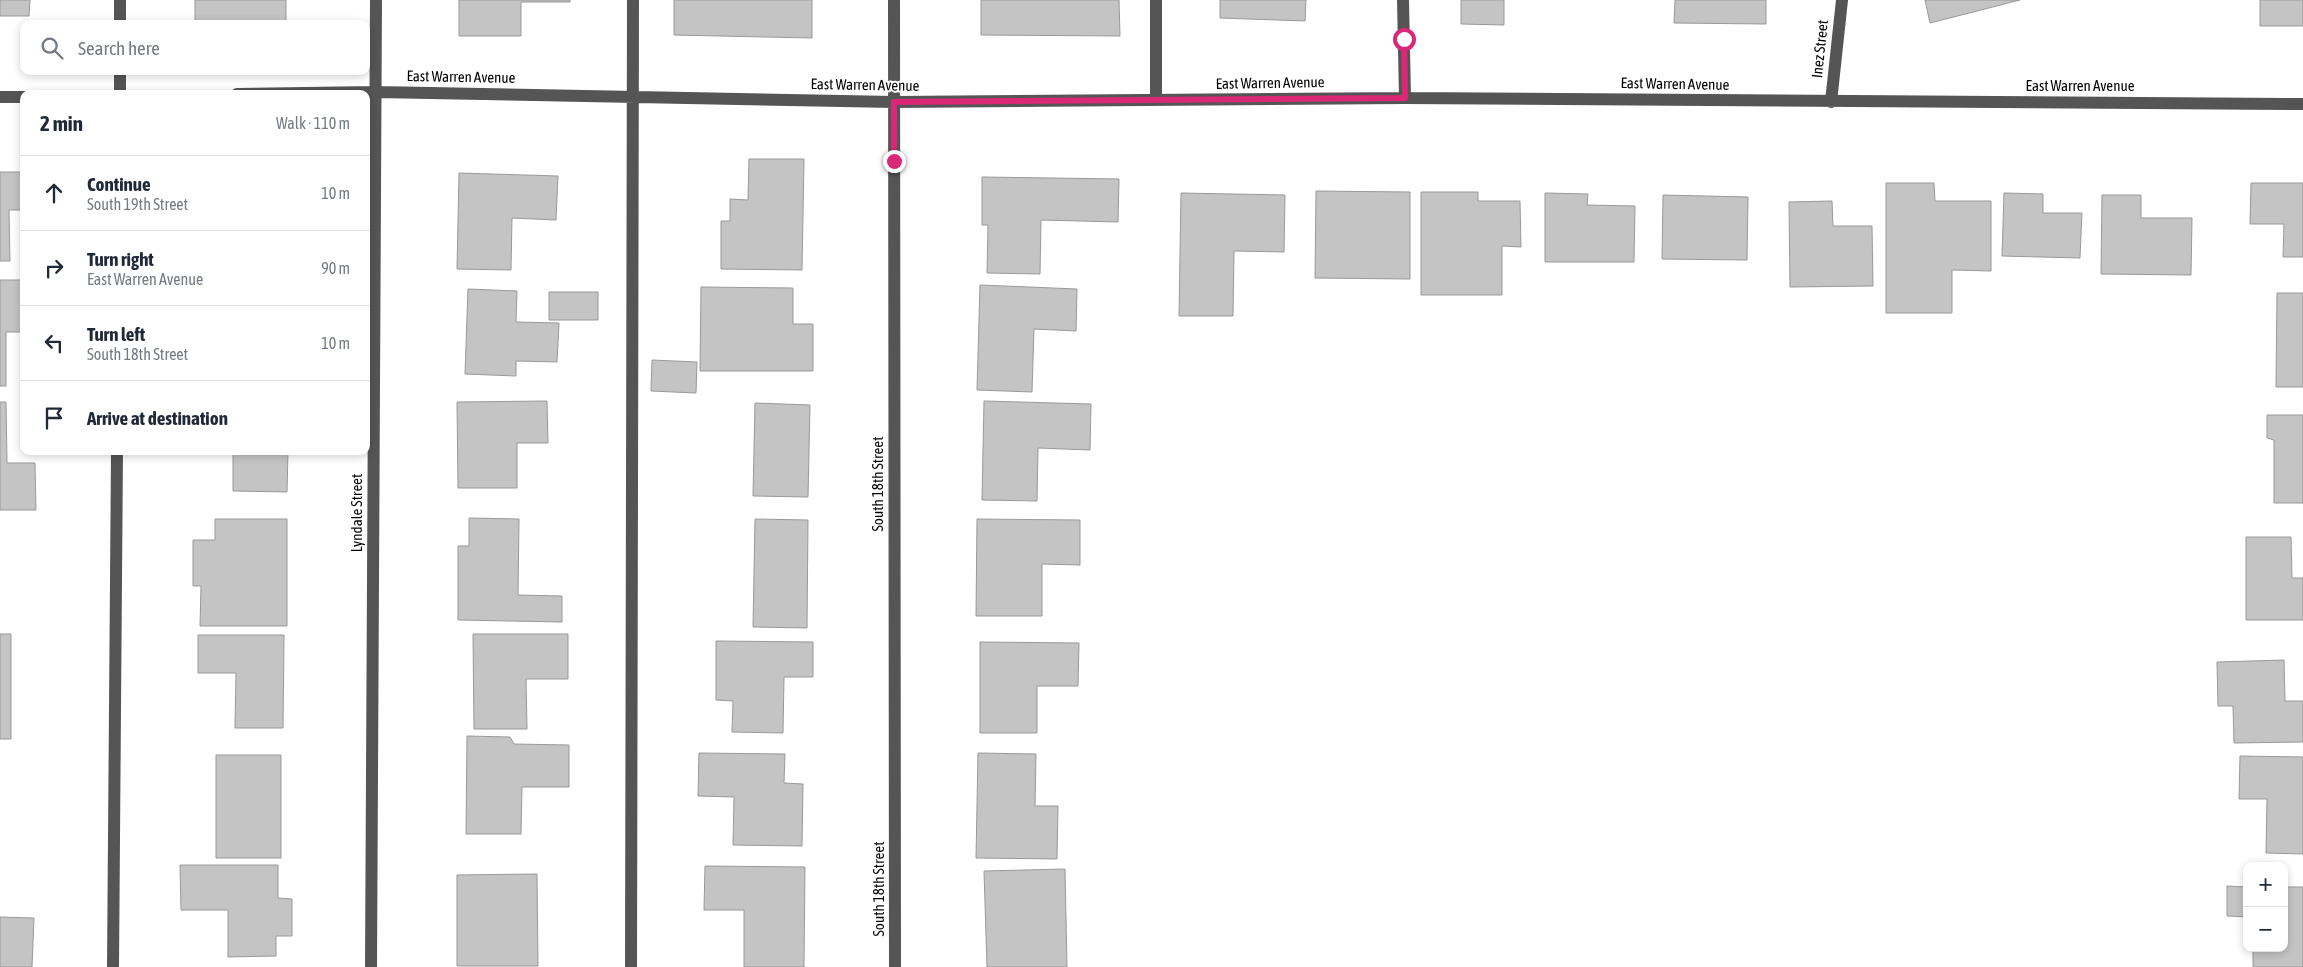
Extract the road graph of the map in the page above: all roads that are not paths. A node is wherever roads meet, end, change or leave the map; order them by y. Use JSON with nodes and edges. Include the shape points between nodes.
{"nodes":[{"id":1,"x":120,"y":0,"type":"edge"},
{"id":2,"x":376,"y":0,"type":"edge"},
{"id":3,"x":633,"y":0,"type":"edge"},
{"id":4,"x":894,"y":0,"type":"edge"},
{"id":5,"x":1156,"y":0,"type":"edge"},
{"id":6,"x":1403,"y":0,"type":"edge"},
{"id":7,"x":1842,"y":0,"type":"edge"},
{"id":8,"x":120,"y":20,"type":"edge"},
{"id":9,"x":120,"y":75,"type":"edge"},
{"id":10,"x":120,"y":90,"type":"edge"},
{"id":11,"x":370,"y":92,"type":"edge"},
{"id":12,"x":376,"y":92,"type":"junction"},
{"id":13,"x":0,"y":97,"type":"edge"},
{"id":14,"x":20,"y":97,"type":"edge"},
{"id":15,"x":632,"y":97,"type":"junction"},
{"id":16,"x":1405,"y":98,"type":"junction"},
{"id":17,"x":1156,"y":100,"type":"junction"},
{"id":18,"x":894,"y":102,"type":"junction"},
{"id":19,"x":1831,"y":102,"type":"junction"},
{"id":20,"x":2303,"y":104,"type":"edge"},
{"id":21,"x":117,"y":455,"type":"edge"},
{"id":22,"x":113,"y":967,"type":"edge"},
{"id":23,"x":372,"y":967,"type":"edge"},
{"id":24,"x":631,"y":967,"type":"edge"},
{"id":25,"x":895,"y":967,"type":"edge"}],
"edges":[{"from":1,"to":8,"type":"street"},
{"from":2,"to":12,"type":"street","name":"Lyndale Street"},
{"from":3,"to":15,"type":"street"},
{"from":4,"to":18,"type":"street","name":"South 18th Street"},
{"from":5,"to":17,"type":"street"},
{"from":6,"to":16,"type":"street"},
{"from":7,"to":19,"type":"street","name":"Inez Street"},
{"from":9,"to":10,"type":"street"},
{"from":11,"to":12,"type":"street","name":"East Warren Avenue"},
{"from":12,"to":15,"type":"street","name":"East Warren Avenue"},
{"from":12,"to":23,"type":"street","name":"Lyndale Street"},
{"from":13,"to":14,"type":"street"},
{"from":15,"to":18,"type":"street","name":"East Warren Avenue"},
{"from":15,"to":24,"type":"street"},
{"from":16,"to":17,"type":"street","name":"East Warren Avenue"},
{"from":16,"to":19,"type":"street","name":"East Warren Avenue"},
{"from":17,"to":18,"type":"street","name":"East Warren Avenue"},
{"from":18,"to":25,"type":"street","name":"South 18th Street"},
{"from":19,"to":20,"type":"street","name":"East Warren Avenue"},
{"from":21,"to":22,"type":"street"}]}
